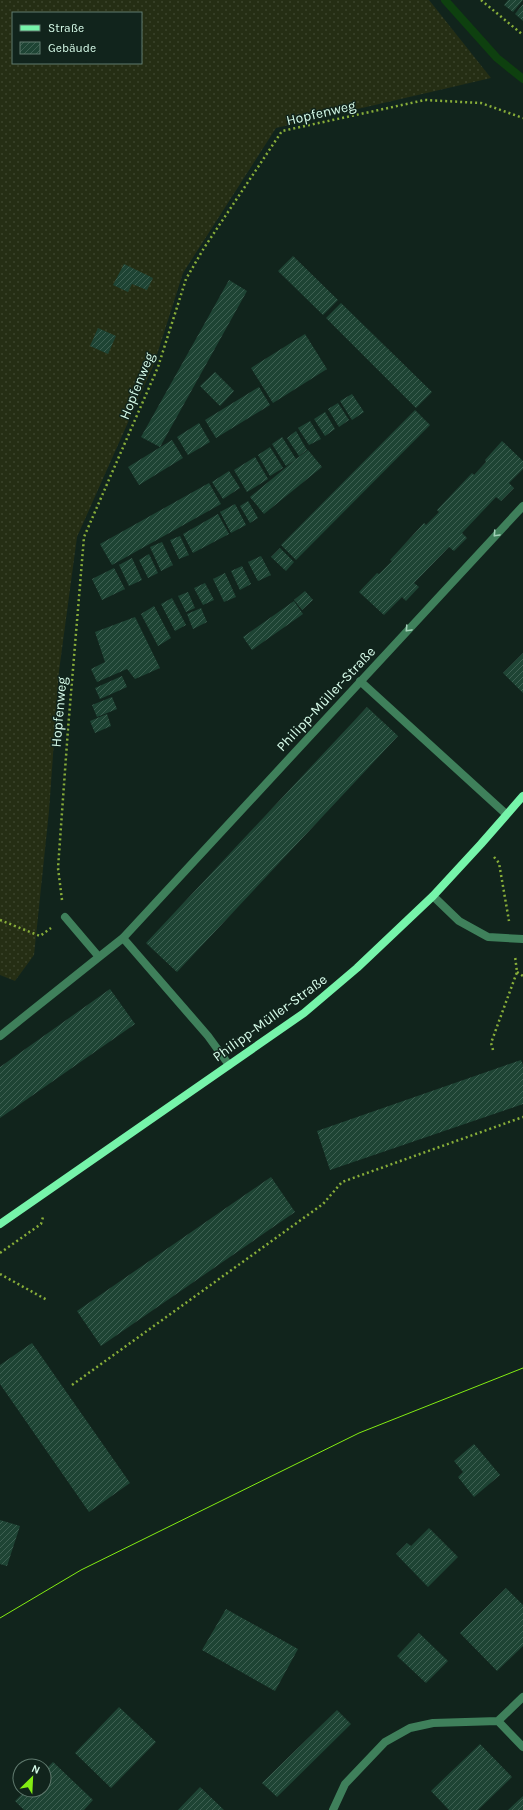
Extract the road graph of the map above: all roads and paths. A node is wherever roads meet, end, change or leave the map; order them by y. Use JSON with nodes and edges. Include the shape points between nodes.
{"nodes":[{"id":1,"x":481,"y":0,"type":"edge"},
{"id":2,"x":523,"y":35,"type":"edge"},
{"id":3,"x":523,"y":118,"type":"edge"},
{"id":4,"x":523,"y":506,"type":"edge"},
{"id":5,"x":360,"y":681,"type":"junction"},
{"id":6,"x":523,"y":796,"type":"edge"},
{"id":7,"x":506,"y":814,"type":"junction"},
{"id":8,"x":481,"y":844,"type":"junction"},
{"id":9,"x":433,"y":896,"type":"junction"},
{"id":10,"x":65,"y":918,"type":"junction"},
{"id":11,"x":0,"y":920,"type":"edge"},
{"id":12,"x":122,"y":938,"type":"junction"},
{"id":13,"x":513,"y":939,"type":"junction"},
{"id":14,"x":523,"y":939,"type":"edge"},
{"id":15,"x":99,"y":957,"type":"junction"},
{"id":16,"x":517,"y":972,"type":"junction"},
{"id":17,"x":523,"y":976,"type":"edge"},
{"id":18,"x":0,"y":1036,"type":"edge"},
{"id":19,"x":493,"y":1050,"type":"dead end"},
{"id":20,"x":229,"y":1065,"type":"junction"},
{"id":21,"x":523,"y":1117,"type":"edge"},
{"id":22,"x":0,"y":1224,"type":"edge"},
{"id":23,"x":41,"y":1224,"type":"dead end"},
{"id":24,"x":0,"y":1253,"type":"edge"},
{"id":25,"x":0,"y":1274,"type":"edge"},
{"id":26,"x":47,"y":1300,"type":"dead end"},
{"id":27,"x":72,"y":1385,"type":"dead end"},
{"id":28,"x":523,"y":1697,"type":"edge"},
{"id":29,"x":498,"y":1721,"type":"junction"},
{"id":30,"x":523,"y":1747,"type":"edge"},
{"id":31,"x":333,"y":1810,"type":"edge"}],
"edges":[{"from":1,"to":2,"type":"path"},
{"from":3,"to":10,"type":"path","name":"Hopfenweg","via":[[481,103],[426,100],[282,131],[186,278],[158,367],[84,536],[58,868]]},
{"from":4,"to":5,"type":"street","name":"Philipp-Müller-Straße","one_way":true},
{"from":5,"to":7,"type":"street"},
{"from":5,"to":12,"type":"street","name":"Philipp-Müller-Straße"},
{"from":6,"to":7,"type":"main road","name":"Philipp-Müller-Straße"},
{"from":7,"to":8,"type":"main road","name":"Philipp-Müller-Straße"},
{"from":8,"to":9,"type":"main road","name":"Philipp-Müller-Straße"},
{"from":8,"to":13,"type":"path","via":[[500,863]]},
{"from":9,"to":13,"type":"street","via":[[459,921],[488,936]]},
{"from":9,"to":20,"type":"main road","name":"Philipp-Müller-Straße","via":[[357,968],[304,1013]]},
{"from":10,"to":11,"type":"path","via":[[40,936]]},
{"from":10,"to":15,"type":"street"},
{"from":12,"to":15,"type":"street","name":"Philipp-Müller-Straße"},
{"from":12,"to":20,"type":"street","via":[[208,1036]]},
{"from":13,"to":14,"type":"street"},
{"from":13,"to":16,"type":"path"},
{"from":15,"to":18,"type":"street","name":"Philipp-Müller-Straße"},
{"from":16,"to":17,"type":"path"},
{"from":16,"to":19,"type":"path","via":[[491,1043]]},
{"from":20,"to":22,"type":"main road","name":"Philipp-Müller-Straße"},
{"from":21,"to":27,"type":"path","via":[[342,1182],[323,1204]]},
{"from":23,"to":24,"type":"path"},
{"from":25,"to":26,"type":"path"},
{"from":28,"to":29,"type":"street"},
{"from":29,"to":30,"type":"street"},
{"from":29,"to":31,"type":"street","via":[[433,1723],[410,1728],[385,1742],[345,1784]]}]}
